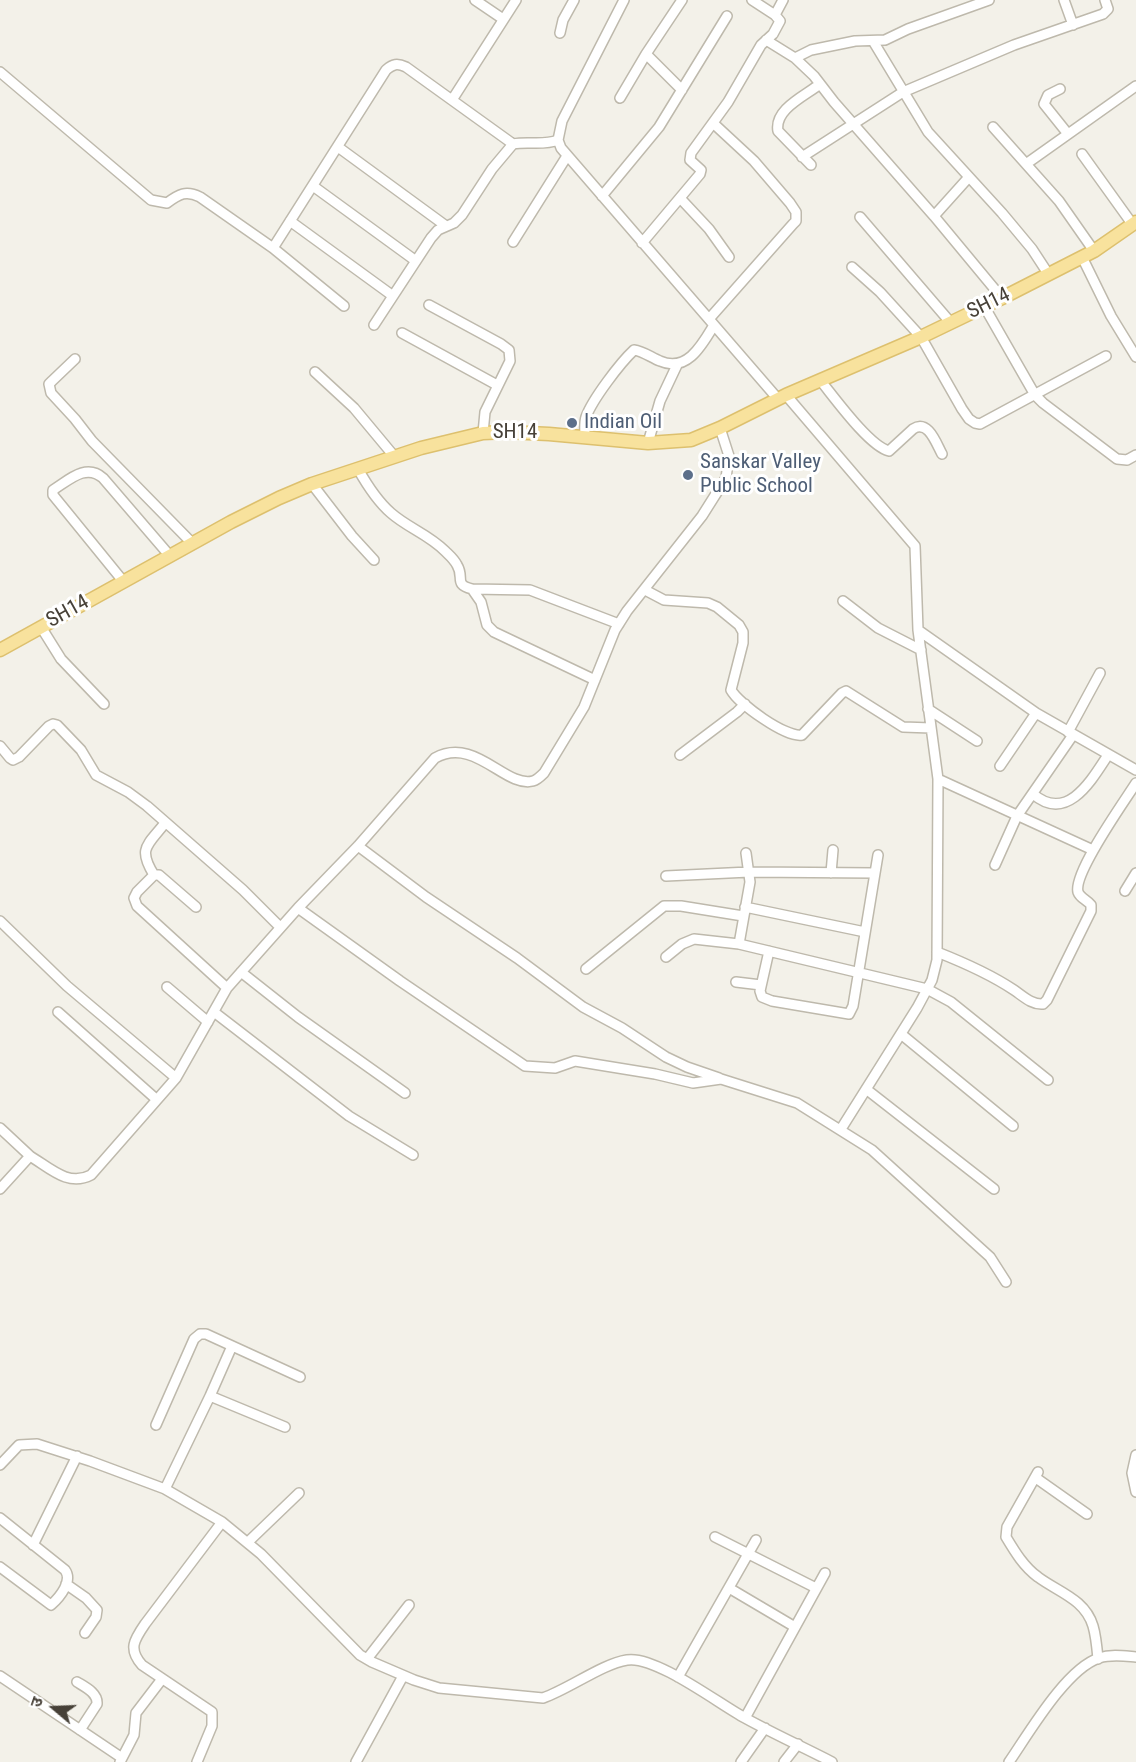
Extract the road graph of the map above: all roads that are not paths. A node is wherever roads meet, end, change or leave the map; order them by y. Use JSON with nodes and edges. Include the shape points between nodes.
{"nodes":[{"id":1,"x":475,"y":0,"type":"edge"},
{"id":2,"x":516,"y":0,"type":"edge"},
{"id":3,"x":574,"y":0,"type":"edge"},
{"id":4,"x":624,"y":0,"type":"edge"},
{"id":5,"x":682,"y":0,"type":"edge"},
{"id":6,"x":752,"y":0,"type":"edge"},
{"id":7,"x":783,"y":0,"type":"edge"},
{"id":8,"x":989,"y":0,"type":"edge"},
{"id":9,"x":1064,"y":0,"type":"edge"},
{"id":10,"x":1105,"y":0,"type":"edge"},
{"id":11,"x":775,"y":15,"type":"junction"},
{"id":12,"x":727,"y":16,"type":"dead end"},
{"id":13,"x":503,"y":19,"type":"junction"},
{"id":14,"x":1073,"y":24,"type":"junction"},
{"id":15,"x":560,"y":33,"type":"dead end"},
{"id":16,"x":766,"y":40,"type":"junction"},
{"id":17,"x":873,"y":41,"type":"junction"},
{"id":18,"x":646,"y":54,"type":"junction"},
{"id":19,"x":795,"y":57,"type":"junction"},
{"id":20,"x":0,"y":72,"type":"edge"},
{"id":21,"x":820,"y":84,"type":"junction"},
{"id":22,"x":1136,"y":86,"type":"edge"},
{"id":23,"x":1060,"y":89,"type":"dead end"},
{"id":24,"x":682,"y":90,"type":"junction"},
{"id":25,"x":903,"y":92,"type":"junction"},
{"id":26,"x":620,"y":98,"type":"dead end"},
{"id":27,"x":452,"y":100,"type":"junction"},
{"id":28,"x":713,"y":123,"type":"junction"},
{"id":29,"x":852,"y":123,"type":"junction"},
{"id":30,"x":993,"y":127,"type":"dead end"},
{"id":31,"x":1068,"y":134,"type":"junction"},
{"id":32,"x":558,"y":140,"type":"junction"},
{"id":33,"x":513,"y":144,"type":"junction"},
{"id":34,"x":338,"y":147,"type":"junction"},
{"id":35,"x":1082,"y":154,"type":"dead end"},
{"id":36,"x":567,"y":156,"type":"junction"},
{"id":37,"x":802,"y":157,"type":"junction"},
{"id":38,"x":1026,"y":164,"type":"junction"},
{"id":39,"x":811,"y":165,"type":"dead end"},
{"id":40,"x":969,"y":177,"type":"junction"},
{"id":41,"x":313,"y":186,"type":"junction"},
{"id":42,"x":602,"y":196,"type":"junction"},
{"id":43,"x":680,"y":198,"type":"junction"},
{"id":44,"x":860,"y":216,"type":"dead end"},
{"id":45,"x":934,"y":216,"type":"junction"},
{"id":46,"x":290,"y":221,"type":"junction"},
{"id":47,"x":1134,"y":224,"type":"edge"},
{"id":48,"x":446,"y":226,"type":"junction"},
{"id":49,"x":513,"y":242,"type":"dead end"},
{"id":50,"x":642,"y":243,"type":"junction"},
{"id":51,"x":273,"y":248,"type":"junction"},
{"id":52,"x":1094,"y":251,"type":"junction"},
{"id":53,"x":729,"y":257,"type":"dead end"},
{"id":54,"x":1082,"y":257,"type":"junction"},
{"id":55,"x":416,"y":261,"type":"junction"},
{"id":56,"x":852,"y":267,"type":"dead end"},
{"id":57,"x":1049,"y":274,"type":"junction"},
{"id":58,"x":393,"y":296,"type":"junction"},
{"id":59,"x":1002,"y":298,"type":"junction"},
{"id":60,"x":429,"y":305,"type":"dead end"},
{"id":61,"x":344,"y":306,"type":"dead end"},
{"id":62,"x":984,"y":306,"type":"junction"},
{"id":63,"x":712,"y":322,"type":"junction"},
{"id":64,"x":951,"y":322,"type":"junction"},
{"id":65,"x":374,"y":325,"type":"dead end"},
{"id":66,"x":402,"y":333,"type":"dead end"},
{"id":67,"x":921,"y":337,"type":"junction"},
{"id":68,"x":1106,"y":356,"type":"dead end"},
{"id":69,"x":1136,"y":357,"type":"edge"},
{"id":70,"x":75,"y":359,"type":"dead end"},
{"id":71,"x":676,"y":365,"type":"junction"},
{"id":72,"x":315,"y":372,"type":"dead end"},
{"id":73,"x":820,"y":380,"type":"junction"},
{"id":74,"x":497,"y":385,"type":"junction"},
{"id":75,"x":1035,"y":395,"type":"junction"},
{"id":76,"x":782,"y":397,"type":"junction"},
{"id":77,"x":720,"y":428,"type":"junction"},
{"id":78,"x":483,"y":433,"type":"junction"},
{"id":79,"x":585,"y":436,"type":"junction"},
{"id":80,"x":648,"y":443,"type":"junction"},
{"id":81,"x":942,"y":454,"type":"dead end"},
{"id":82,"x":1136,"y":455,"type":"edge"},
{"id":83,"x":394,"y":456,"type":"junction"},
{"id":84,"x":358,"y":469,"type":"junction"},
{"id":85,"x":312,"y":484,"type":"junction"},
{"id":86,"x":192,"y":543,"type":"junction"},
{"id":87,"x":170,"y":556,"type":"junction"},
{"id":88,"x":374,"y":560,"type":"dead end"},
{"id":89,"x":123,"y":581,"type":"junction"},
{"id":90,"x":472,"y":590,"type":"junction"},
{"id":91,"x":645,"y":590,"type":"junction"},
{"id":92,"x":843,"y":601,"type":"dead end"},
{"id":93,"x":619,"y":624,"type":"junction"},
{"id":94,"x":41,"y":627,"type":"junction"},
{"id":95,"x":918,"y":630,"type":"junction"},
{"id":96,"x":0,"y":650,"type":"edge"},
{"id":97,"x":921,"y":650,"type":"junction"},
{"id":98,"x":1100,"y":673,"type":"dead end"},
{"id":99,"x":595,"y":680,"type":"junction"},
{"id":100,"x":104,"y":704,"type":"dead end"},
{"id":101,"x":745,"y":704,"type":"junction"},
{"id":102,"x":928,"y":709,"type":"junction"},
{"id":103,"x":1036,"y":713,"type":"junction"},
{"id":104,"x":931,"y":728,"type":"junction"},
{"id":105,"x":1071,"y":734,"type":"junction"},
{"id":106,"x":977,"y":741,"type":"dead end"},
{"id":107,"x":0,"y":747,"type":"edge"},
{"id":108,"x":680,"y":755,"type":"dead end"},
{"id":109,"x":1108,"y":755,"type":"junction"},
{"id":110,"x":1000,"y":766,"type":"dead end"},
{"id":111,"x":1136,"y":770,"type":"edge"},
{"id":112,"x":938,"y":779,"type":"junction"},
{"id":113,"x":1136,"y":783,"type":"edge"},
{"id":114,"x":1033,"y":794,"type":"junction"},
{"id":115,"x":1017,"y":816,"type":"junction"},
{"id":116,"x":165,"y":823,"type":"junction"},
{"id":117,"x":358,"y":846,"type":"junction"},
{"id":118,"x":833,"y":850,"type":"dead end"},
{"id":119,"x":1094,"y":850,"type":"junction"},
{"id":120,"x":746,"y":853,"type":"dead end"},
{"id":121,"x":878,"y":855,"type":"dead end"},
{"id":122,"x":995,"y":865,"type":"dead end"},
{"id":123,"x":749,"y":872,"type":"junction"},
{"id":124,"x":831,"y":873,"type":"junction"},
{"id":125,"x":874,"y":873,"type":"junction"},
{"id":126,"x":1136,"y":873,"type":"edge"},
{"id":127,"x":154,"y":875,"type":"junction"},
{"id":128,"x":666,"y":876,"type":"dead end"},
{"id":129,"x":1125,"y":891,"type":"dead end"},
{"id":130,"x":196,"y":907,"type":"dead end"},
{"id":131,"x":298,"y":908,"type":"junction"},
{"id":132,"x":744,"y":911,"type":"junction"},
{"id":133,"x":0,"y":921,"type":"edge"},
{"id":134,"x":280,"y":927,"type":"junction"},
{"id":135,"x":865,"y":932,"type":"junction"},
{"id":136,"x":738,"y":944,"type":"junction"},
{"id":137,"x":769,"y":951,"type":"junction"},
{"id":138,"x":938,"y":952,"type":"junction"},
{"id":139,"x":666,"y":957,"type":"dead end"},
{"id":140,"x":586,"y":969,"type":"dead end"},
{"id":141,"x":241,"y":972,"type":"junction"},
{"id":142,"x":859,"y":972,"type":"junction"},
{"id":143,"x":736,"y":982,"type":"dead end"},
{"id":144,"x":761,"y":986,"type":"junction"},
{"id":145,"x":168,"y":987,"type":"dead end"},
{"id":146,"x":227,"y":988,"type":"junction"},
{"id":147,"x":927,"y":989,"type":"junction"},
{"id":148,"x":58,"y":1012,"type":"dead end"},
{"id":149,"x":213,"y":1012,"type":"junction"},
{"id":150,"x":208,"y":1022,"type":"junction"},
{"id":151,"x":901,"y":1034,"type":"junction"},
{"id":152,"x":176,"y":1078,"type":"junction"},
{"id":153,"x":721,"y":1079,"type":"junction"},
{"id":154,"x":1048,"y":1080,"type":"dead end"},
{"id":155,"x":866,"y":1089,"type":"junction"},
{"id":156,"x":405,"y":1093,"type":"dead end"},
{"id":157,"x":156,"y":1100,"type":"junction"},
{"id":158,"x":1013,"y":1126,"type":"dead end"},
{"id":159,"x":0,"y":1128,"type":"edge"},
{"id":160,"x":840,"y":1129,"type":"junction"},
{"id":161,"x":413,"y":1155,"type":"dead end"},
{"id":162,"x":30,"y":1156,"type":"junction"},
{"id":163,"x":0,"y":1189,"type":"edge"},
{"id":164,"x":994,"y":1189,"type":"dead end"},
{"id":165,"x":1006,"y":1282,"type":"dead end"},
{"id":166,"x":232,"y":1346,"type":"junction"},
{"id":167,"x":300,"y":1377,"type":"dead end"},
{"id":168,"x":210,"y":1396,"type":"junction"},
{"id":169,"x":156,"y":1425,"type":"dead end"},
{"id":170,"x":285,"y":1427,"type":"dead end"},
{"id":171,"x":1136,"y":1455,"type":"edge"},
{"id":172,"x":77,"y":1456,"type":"junction"},
{"id":173,"x":0,"y":1465,"type":"edge"},
{"id":174,"x":165,"y":1489,"type":"junction"},
{"id":175,"x":1136,"y":1492,"type":"edge"},
{"id":176,"x":299,"y":1493,"type":"dead end"},
{"id":177,"x":1087,"y":1514,"type":"dead end"},
{"id":178,"x":0,"y":1518,"type":"edge"},
{"id":179,"x":222,"y":1522,"type":"junction"},
{"id":180,"x":715,"y":1537,"type":"dead end"},
{"id":181,"x":756,"y":1540,"type":"dead end"},
{"id":182,"x":248,"y":1542,"type":"junction"},
{"id":183,"x":33,"y":1545,"type":"junction"},
{"id":184,"x":749,"y":1553,"type":"junction"},
{"id":185,"x":0,"y":1567,"type":"edge"},
{"id":186,"x":825,"y":1573,"type":"dead end"},
{"id":187,"x":66,"y":1584,"type":"junction"},
{"id":188,"x":729,"y":1588,"type":"junction"},
{"id":189,"x":816,"y":1588,"type":"junction"},
{"id":190,"x":409,"y":1605,"type":"dead end"},
{"id":191,"x":795,"y":1627,"type":"junction"},
{"id":192,"x":85,"y":1633,"type":"dead end"},
{"id":193,"x":1136,"y":1657,"type":"edge"},
{"id":194,"x":367,"y":1659,"type":"junction"},
{"id":195,"x":1098,"y":1659,"type":"junction"},
{"id":196,"x":0,"y":1676,"type":"edge"},
{"id":197,"x":403,"y":1676,"type":"junction"},
{"id":198,"x":678,"y":1677,"type":"junction"},
{"id":199,"x":162,"y":1679,"type":"junction"},
{"id":200,"x":77,"y":1682,"type":"dead end"},
{"id":201,"x":745,"y":1718,"type":"junction"},
{"id":202,"x":765,"y":1728,"type":"junction"},
{"id":203,"x":80,"y":1730,"type":"junction"},
{"id":204,"x":798,"y":1744,"type":"junction"},
{"id":205,"x":121,"y":1760,"type":"edge"},
{"id":206,"x":197,"y":1762,"type":"edge"},
{"id":207,"x":357,"y":1762,"type":"edge"},
{"id":208,"x":741,"y":1762,"type":"edge"},
{"id":209,"x":784,"y":1762,"type":"edge"},
{"id":210,"x":832,"y":1762,"type":"edge"},
{"id":211,"x":1009,"y":1762,"type":"edge"}],
"edges":[{"from":1,"to":13,"type":"street"},
{"from":2,"to":13,"type":"street"},
{"from":3,"to":15,"type":"street"},
{"from":4,"to":32,"type":"street","via":[[562,121]]},
{"from":5,"to":18,"type":"street"},
{"from":6,"to":11,"type":"street"},
{"from":7,"to":11,"type":"street"},
{"from":8,"to":17,"type":"street","via":[[885,40]]},
{"from":9,"to":14,"type":"street"},
{"from":10,"to":14,"type":"street","via":[[1107,12]]},
{"from":11,"to":16,"type":"street","via":[[780,21],[778,27]]},
{"from":12,"to":24,"type":"street"},
{"from":13,"to":27,"type":"street"},
{"from":14,"to":25,"type":"street"},
{"from":16,"to":19,"type":"street"},
{"from":16,"to":28,"type":"street"},
{"from":17,"to":19,"type":"street","via":[[855,40]]},
{"from":17,"to":25,"type":"street"},
{"from":18,"to":24,"type":"street"},
{"from":18,"to":26,"type":"street"},
{"from":19,"to":21,"type":"street"},
{"from":20,"to":51,"type":"street","via":[[151,200],[167,203],[191,193]]},
{"from":21,"to":29,"type":"street"},
{"from":21,"to":37,"type":"street","via":[[778,118],[778,131]]},
{"from":22,"to":31,"type":"street"},
{"from":23,"to":31,"type":"street","via":[[1048,95],[1044,104]]},
{"from":24,"to":42,"type":"street","via":[[659,126]]},
{"from":25,"to":29,"type":"street"},
{"from":25,"to":40,"type":"street","via":[[928,132]]},
{"from":27,"to":33,"type":"street"},
{"from":27,"to":34,"type":"street","via":[[406,67],[391,65]]},
{"from":28,"to":43,"type":"street","via":[[690,157],[700,174]]},
{"from":28,"to":63,"type":"street","via":[[754,161],[797,216]]},
{"from":29,"to":37,"type":"street"},
{"from":29,"to":45,"type":"street"},
{"from":30,"to":38,"type":"street"},
{"from":31,"to":38,"type":"street"},
{"from":32,"to":33,"type":"street"},
{"from":32,"to":36,"type":"street"},
{"from":33,"to":48,"type":"street","via":[[462,215]]},
{"from":34,"to":41,"type":"street"},
{"from":34,"to":48,"type":"street"},
{"from":35,"to":47,"type":"street"},
{"from":36,"to":42,"type":"street"},
{"from":36,"to":49,"type":"street"},
{"from":37,"to":39,"type":"street"},
{"from":38,"to":52,"type":"street"},
{"from":40,"to":45,"type":"street"},
{"from":40,"to":57,"type":"street"},
{"from":41,"to":46,"type":"street"},
{"from":41,"to":55,"type":"street"},
{"from":42,"to":50,"type":"street"},
{"from":43,"to":50,"type":"street"},
{"from":43,"to":53,"type":"street","via":[[699,216]]},
{"from":44,"to":64,"type":"street"},
{"from":45,"to":59,"type":"street"},
{"from":46,"to":51,"type":"street"},
{"from":46,"to":58,"type":"street"},
{"from":47,"to":52,"type":"main road","name":"SH14","number":"SH14"},
{"from":48,"to":55,"type":"street","via":[[431,238]]},
{"from":50,"to":63,"type":"street"},
{"from":51,"to":61,"type":"street"},
{"from":52,"to":54,"type":"main road","name":"SH14","number":"SH14"},
{"from":54,"to":57,"type":"main road","name":"SH14","number":"SH14"},
{"from":54,"to":69,"type":"street"},
{"from":55,"to":58,"type":"street"},
{"from":56,"to":67,"type":"street"},
{"from":57,"to":59,"type":"main road","name":"SH14","number":"SH14"},
{"from":58,"to":65,"type":"street"},
{"from":59,"to":62,"type":"main road","name":"SH14","number":"SH14"},
{"from":60,"to":74,"type":"street","via":[[509,350],[510,361]]},
{"from":62,"to":64,"type":"main road","name":"SH14","number":"SH14"},
{"from":62,"to":75,"type":"street"},
{"from":63,"to":71,"type":"street","via":[[692,357]]},
{"from":63,"to":76,"type":"street"},
{"from":64,"to":67,"type":"main road","name":"SH14","number":"SH14"},
{"from":66,"to":74,"type":"street"},
{"from":67,"to":73,"type":"main road","name":"SH14","number":"SH14"},
{"from":67,"to":75,"type":"street","via":[[962,409],[975,423],[980,424]]},
{"from":68,"to":75,"type":"street"},
{"from":70,"to":86,"type":"street","via":[[49,384],[51,393],[92,441]]},
{"from":71,"to":79,"type":"street","via":[[634,350],[591,408],[586,417]]},
{"from":71,"to":80,"type":"street"},
{"from":72,"to":83,"type":"street","via":[[354,408]]},
{"from":73,"to":76,"type":"main road","name":"SH14","number":"SH14"},
{"from":73,"to":81,"type":"street","via":[[880,447],[889,451],[918,425],[928,429]]},
{"from":74,"to":78,"type":"street","via":[[485,412]]},
{"from":75,"to":82,"type":"street","via":[[1117,459],[1127,460]]},
{"from":76,"to":77,"type":"main road","name":"SH14","number":"SH14"},
{"from":76,"to":95,"type":"street","via":[[915,546]]},
{"from":77,"to":80,"type":"main road","name":"SH14","number":"SH14","via":[[691,440]]},
{"from":77,"to":91,"type":"street","via":[[729,456],[726,478]]},
{"from":78,"to":79,"type":"main road","name":"SH14","number":"SH14"},
{"from":78,"to":83,"type":"main road","name":"SH14","number":"SH14"},
{"from":79,"to":80,"type":"main road","name":"SH14","number":"SH14"},
{"from":83,"to":84,"type":"main road","name":"SH14","number":"SH14"},
{"from":84,"to":85,"type":"main road","name":"SH14","number":"SH14"},
{"from":84,"to":90,"type":"street","via":[[375,497],[392,514],[428,536],[454,560],[459,567],[460,583]]},
{"from":85,"to":86,"type":"main road","name":"SH14","number":"SH14"},
{"from":85,"to":88,"type":"street"},
{"from":86,"to":87,"type":"main road","name":"SH14","number":"SH14"},
{"from":87,"to":89,"type":"main road","name":"SH14","number":"SH14"},
{"from":87,"to":89,"type":"street","via":[[103,478],[88,471],[78,474],[53,490],[53,495]]},
{"from":89,"to":94,"type":"main road","name":"SH14","number":"SH14"},
{"from":90,"to":93,"type":"street","via":[[530,590]]},
{"from":90,"to":99,"type":"street","via":[[494,632]]},
{"from":91,"to":93,"type":"street"},
{"from":91,"to":101,"type":"street","via":[[663,600],[708,603],[739,624],[743,643],[731,690]]},
{"from":92,"to":97,"type":"street","via":[[878,628]]},
{"from":93,"to":99,"type":"street"},
{"from":94,"to":96,"type":"main road","name":"SH14","number":"SH14"},
{"from":94,"to":100,"type":"street","via":[[60,659]]},
{"from":95,"to":97,"type":"street"},
{"from":95,"to":103,"type":"street"},
{"from":97,"to":102,"type":"street"},
{"from":98,"to":105,"type":"street"},
{"from":99,"to":117,"type":"street","via":[[573,728],[536,781],[525,782],[468,755],[444,753],[435,758]]},
{"from":101,"to":104,"type":"street","via":[[765,720],[797,736],[846,691],[903,727]]},
{"from":101,"to":108,"type":"street"},
{"from":102,"to":104,"type":"street"},
{"from":102,"to":106,"type":"street"},
{"from":103,"to":105,"type":"street"},
{"from":103,"to":110,"type":"street"},
{"from":104,"to":112,"type":"street"},
{"from":105,"to":109,"type":"street"},
{"from":105,"to":114,"type":"street"},
{"from":107,"to":116,"type":"street","via":[[13,760],[49,726],[57,724],[81,750],[96,775],[128,792]]},
{"from":109,"to":111,"type":"street"},
{"from":109,"to":114,"type":"street","via":[[1085,789],[1067,801],[1049,804]]},
{"from":112,"to":115,"type":"street"},
{"from":112,"to":138,"type":"street"},
{"from":113,"to":119,"type":"street"},
{"from":114,"to":115,"type":"street"},
{"from":115,"to":119,"type":"street"},
{"from":115,"to":122,"type":"street"},
{"from":116,"to":127,"type":"street","via":[[144,856]]},
{"from":116,"to":134,"type":"street"},
{"from":117,"to":131,"type":"street"},
{"from":117,"to":153,"type":"street","via":[[583,1007],[678,1063]]},
{"from":118,"to":124,"type":"street"},
{"from":119,"to":138,"type":"street","via":[[1082,869],[1078,890],[1091,904],[1091,911],[1043,1004],[1034,1003],[991,975]]},
{"from":120,"to":123,"type":"street"},
{"from":121,"to":125,"type":"street"},
{"from":123,"to":124,"type":"street"},
{"from":123,"to":128,"type":"street"},
{"from":123,"to":132,"type":"street"},
{"from":124,"to":125,"type":"street"},
{"from":125,"to":135,"type":"street"},
{"from":126,"to":129,"type":"street"},
{"from":127,"to":130,"type":"street","via":[[164,878]]},
{"from":127,"to":146,"type":"street","via":[[137,892],[135,903]]},
{"from":131,"to":134,"type":"street"},
{"from":131,"to":153,"type":"street","via":[[525,1066],[555,1068],[575,1061],[693,1083]]},
{"from":132,"to":135,"type":"street"},
{"from":132,"to":136,"type":"street"},
{"from":132,"to":140,"type":"street","via":[[664,906]]},
{"from":133,"to":152,"type":"street","via":[[67,986]]},
{"from":134,"to":141,"type":"street"},
{"from":135,"to":142,"type":"street"},
{"from":136,"to":137,"type":"street"},
{"from":136,"to":139,"type":"street","via":[[687,940]]},
{"from":137,"to":142,"type":"street"},
{"from":137,"to":144,"type":"street"},
{"from":138,"to":147,"type":"street"},
{"from":141,"to":146,"type":"street"},
{"from":141,"to":156,"type":"street"},
{"from":142,"to":144,"type":"street","via":[[852,1011],[847,1014],[766,999],[760,994]]},
{"from":142,"to":147,"type":"street"},
{"from":143,"to":144,"type":"street"},
{"from":145,"to":150,"type":"street"},
{"from":146,"to":149,"type":"street"},
{"from":147,"to":151,"type":"street"},
{"from":147,"to":154,"type":"street","via":[[951,1002]]},
{"from":148,"to":157,"type":"street"},
{"from":149,"to":150,"type":"street"},
{"from":149,"to":161,"type":"street","via":[[349,1116]]},
{"from":150,"to":152,"type":"street"},
{"from":151,"to":155,"type":"street"},
{"from":151,"to":158,"type":"street"},
{"from":152,"to":157,"type":"street"},
{"from":153,"to":160,"type":"street","via":[[797,1103]]},
{"from":155,"to":160,"type":"street"},
{"from":155,"to":164,"type":"street"},
{"from":157,"to":162,"type":"street","via":[[91,1175],[82,1179],[67,1178]]},
{"from":159,"to":162,"type":"street"},
{"from":160,"to":165,"type":"street","via":[[872,1150],[990,1257]]},
{"from":162,"to":163,"type":"street"},
{"from":166,"to":167,"type":"street"},
{"from":166,"to":168,"type":"street"},
{"from":166,"to":169,"type":"street","via":[[206,1334],[194,1339]]},
{"from":168,"to":170,"type":"street"},
{"from":168,"to":174,"type":"street"},
{"from":171,"to":175,"type":"street","via":[[1132,1473]]},
{"from":172,"to":173,"type":"street","via":[[37,1444],[19,1445]]},
{"from":172,"to":174,"type":"street"},
{"from":172,"to":183,"type":"street"},
{"from":174,"to":179,"type":"street"},
{"from":176,"to":182,"type":"street"},
{"from":177,"to":195,"type":"street","via":[[1037,1475],[1006,1537],[1039,1578],[1080,1604],[1093,1625]]},
{"from":178,"to":183,"type":"street"},
{"from":179,"to":182,"type":"street"},
{"from":179,"to":199,"type":"street","via":[[135,1642],[135,1658]]},
{"from":180,"to":184,"type":"street"},
{"from":181,"to":184,"type":"street"},
{"from":182,"to":194,"type":"street"},
{"from":183,"to":187,"type":"street","via":[[64,1570],[69,1578]]},
{"from":184,"to":188,"type":"street"},
{"from":184,"to":189,"type":"street"},
{"from":185,"to":187,"type":"street","via":[[51,1605]]},
{"from":186,"to":189,"type":"street"},
{"from":187,"to":192,"type":"street","via":[[97,1610]]},
{"from":188,"to":191,"type":"street"},
{"from":188,"to":198,"type":"street"},
{"from":189,"to":191,"type":"street"},
{"from":190,"to":194,"type":"street"},
{"from":191,"to":201,"type":"street"},
{"from":193,"to":195,"type":"street"},
{"from":194,"to":197,"type":"street"},
{"from":195,"to":211,"type":"street","via":[[1077,1672],[1062,1688]]},
{"from":196,"to":203,"type":"street"},
{"from":197,"to":198,"type":"street","via":[[439,1688],[543,1698],[626,1660],[637,1659]]},
{"from":197,"to":207,"type":"street"},
{"from":198,"to":201,"type":"street"},
{"from":199,"to":205,"type":"street","via":[[136,1713],[134,1735]]},
{"from":199,"to":206,"type":"street","via":[[212,1712],[212,1725]]},
{"from":200,"to":203,"type":"street","via":[[97,1699]]},
{"from":201,"to":202,"type":"street"},
{"from":202,"to":204,"type":"street"},
{"from":202,"to":208,"type":"street"},
{"from":203,"to":205,"type":"street"},
{"from":204,"to":209,"type":"street"},
{"from":204,"to":210,"type":"street"}]}
